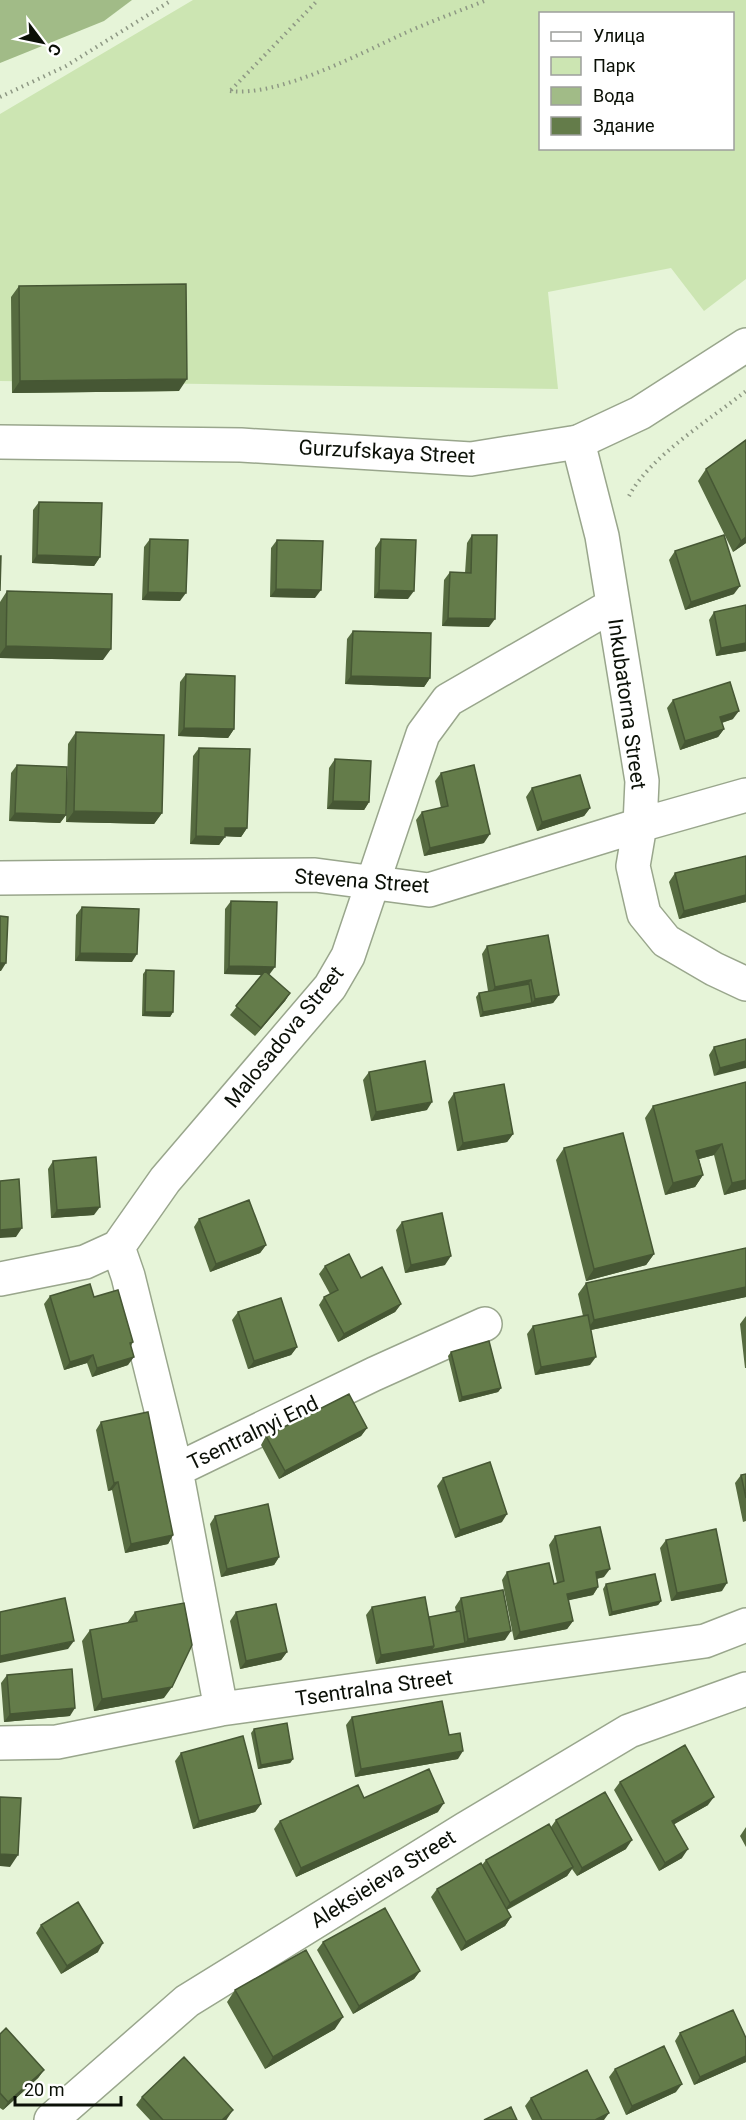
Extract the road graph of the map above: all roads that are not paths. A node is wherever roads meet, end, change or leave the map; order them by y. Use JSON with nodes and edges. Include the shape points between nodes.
{"nodes":[{"id":1,"x":746,"y":345,"type":"edge"},
{"id":2,"x":0,"y":442,"type":"edge"},
{"id":3,"x":578,"y":442,"type":"junction"},
{"id":4,"x":613,"y":605,"type":"junction"},
{"id":5,"x":746,"y":795,"type":"edge"},
{"id":6,"x":640,"y":825,"type":"junction"},
{"id":7,"x":0,"y":878,"type":"edge"},
{"id":8,"x":372,"y":883,"type":"junction"},
{"id":9,"x":746,"y":984,"type":"edge"},
{"id":10,"x":118,"y":1247,"type":"junction"},
{"id":11,"x":0,"y":1279,"type":"edge"},
{"id":12,"x":485,"y":1324,"type":"dead end"},
{"id":13,"x":176,"y":1470,"type":"junction"},
{"id":14,"x":746,"y":1625,"type":"edge"},
{"id":15,"x":746,"y":1689,"type":"edge"},
{"id":16,"x":221,"y":1709,"type":"junction"},
{"id":17,"x":0,"y":1743,"type":"edge"},
{"id":18,"x":51,"y":2120,"type":"edge"}],
"edges":[{"from":1,"to":3,"type":"street","name":"Gurzufskaya Street","via":[[640,413]]},
{"from":2,"to":3,"type":"street","name":"Gurzufskaya Street","via":[[241,445],[471,459]]},
{"from":3,"to":4,"type":"street","name":"Inkubatorna Street","via":[[602,536]]},
{"from":4,"to":6,"type":"street","name":"Inkubatorna Street","via":[[642,781]]},
{"from":4,"to":8,"type":"street","name":"Malosadova Street","via":[[448,700],[423,734]]},
{"from":5,"to":6,"type":"street","name":"Stevena Street"},
{"from":6,"to":8,"type":"street","name":"Stevena Street","via":[[429,890]]},
{"from":6,"to":9,"type":"street","name":"Inkubatorna Street","via":[[633,866],[644,914],[666,941]]},
{"from":7,"to":8,"type":"street","name":"Stevena Street","via":[[315,875]]},
{"from":8,"to":10,"type":"street","name":"Malosadova Street","via":[[348,956],[330,987],[165,1180]]},
{"from":10,"to":11,"type":"street","via":[[85,1262]]},
{"from":10,"to":13,"type":"street"},
{"from":12,"to":13,"type":"street","name":"Tsentralnyi End"},
{"from":13,"to":16,"type":"street","name":"Tsentralnyi End"},
{"from":14,"to":16,"type":"street","name":"Tsentralna Street","via":[[705,1641]]},
{"from":15,"to":18,"type":"street","name":"Aleksieieva Street","via":[[629,1731],[465,1828],[187,2001]]},
{"from":16,"to":17,"type":"street","name":"Tsentralna Street","via":[[57,1742]]}]}
